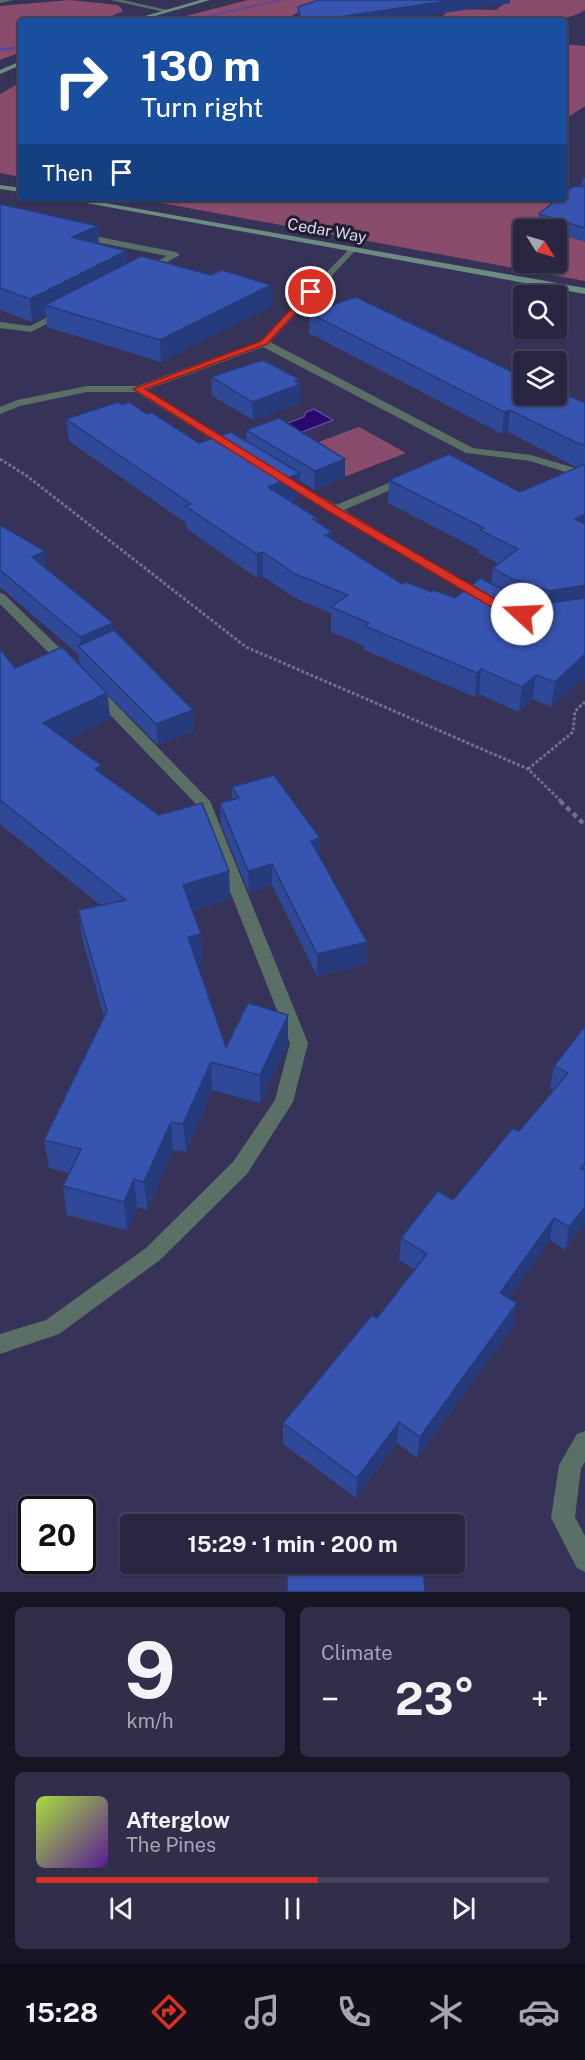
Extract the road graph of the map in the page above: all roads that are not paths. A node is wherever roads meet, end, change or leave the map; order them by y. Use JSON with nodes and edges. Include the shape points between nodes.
{"nodes":[{"id":1,"x":10,"y":0,"type":"edge"},
{"id":2,"x":114,"y":0,"type":"edge"},
{"id":3,"x":207,"y":0,"type":"edge"},
{"id":4,"x":0,"y":1,"type":"edge"},
{"id":5,"x":164,"y":10,"type":"junction"},
{"id":6,"x":140,"y":18,"type":"edge"},
{"id":7,"x":18,"y":64,"type":"edge"},
{"id":8,"x":0,"y":72,"type":"edge"},
{"id":9,"x":0,"y":187,"type":"edge"},
{"id":10,"x":18,"y":190,"type":"edge"},
{"id":11,"x":567,"y":193,"type":"edge"},
{"id":12,"x":585,"y":197,"type":"edge"},
{"id":13,"x":80,"y":201,"type":"edge"},
{"id":14,"x":70,"y":234,"type":"edge"},
{"id":15,"x":351,"y":250,"type":"junction"},
{"id":16,"x":135,"y":276,"type":"edge"},
{"id":17,"x":585,"y":291,"type":"edge"},
{"id":18,"x":72,"y":308,"type":"edge"},
{"id":19,"x":0,"y":325,"type":"edge"},
{"id":20,"x":264,"y":342,"type":"junction"},
{"id":21,"x":138,"y":389,"type":"junction"},
{"id":22,"x":0,"y":411,"type":"edge"},
{"id":23,"x":246,"y":456,"type":"edge"},
{"id":24,"x":276,"y":474,"type":"edge"},
{"id":25,"x":418,"y":474,"type":"edge"},
{"id":26,"x":585,"y":475,"type":"edge"},
{"id":27,"x":334,"y":510,"type":"junction"},
{"id":28,"x":0,"y":597,"type":"edge"},
{"id":29,"x":500,"y":606,"type":"edge"},
{"id":30,"x":0,"y":1344,"type":"edge"},
{"id":31,"x":585,"y":1442,"type":"edge"},
{"id":32,"x":585,"y":1560,"type":"edge"}],
"edges":[{"from":1,"to":4,"type":"street"},
{"from":2,"to":5,"type":"street"},
{"from":3,"to":5,"type":"main road"},
{"from":5,"to":6,"type":"main road"},
{"from":7,"to":8,"type":"main road"},
{"from":9,"to":10,"type":"main road"},
{"from":11,"to":12,"type":"street"},
{"from":13,"to":15,"type":"main road","name":"Cedar Way"},
{"from":14,"to":16,"type":"street","via":[[176,255]]},
{"from":15,"to":17,"type":"main road","name":"Cedar Way"},
{"from":15,"to":20,"type":"street"},
{"from":18,"to":19,"type":"street","via":[[31,329]]},
{"from":20,"to":21,"type":"street"},
{"from":20,"to":26,"type":"street","via":[[465,454],[531,458]]},
{"from":21,"to":22,"type":"street","via":[[87,389],[17,403]]},
{"from":21,"to":23,"type":"street"},
{"from":24,"to":27,"type":"street"},
{"from":25,"to":27,"type":"street"},
{"from":27,"to":29,"type":"street"},
{"from":28,"to":30,"type":"street","via":[[202,801],[299,1043],[284,1102],[240,1168],[153,1254],[52,1327]]},
{"from":31,"to":32,"type":"street","via":[[570,1465],[563,1518]]}]}
